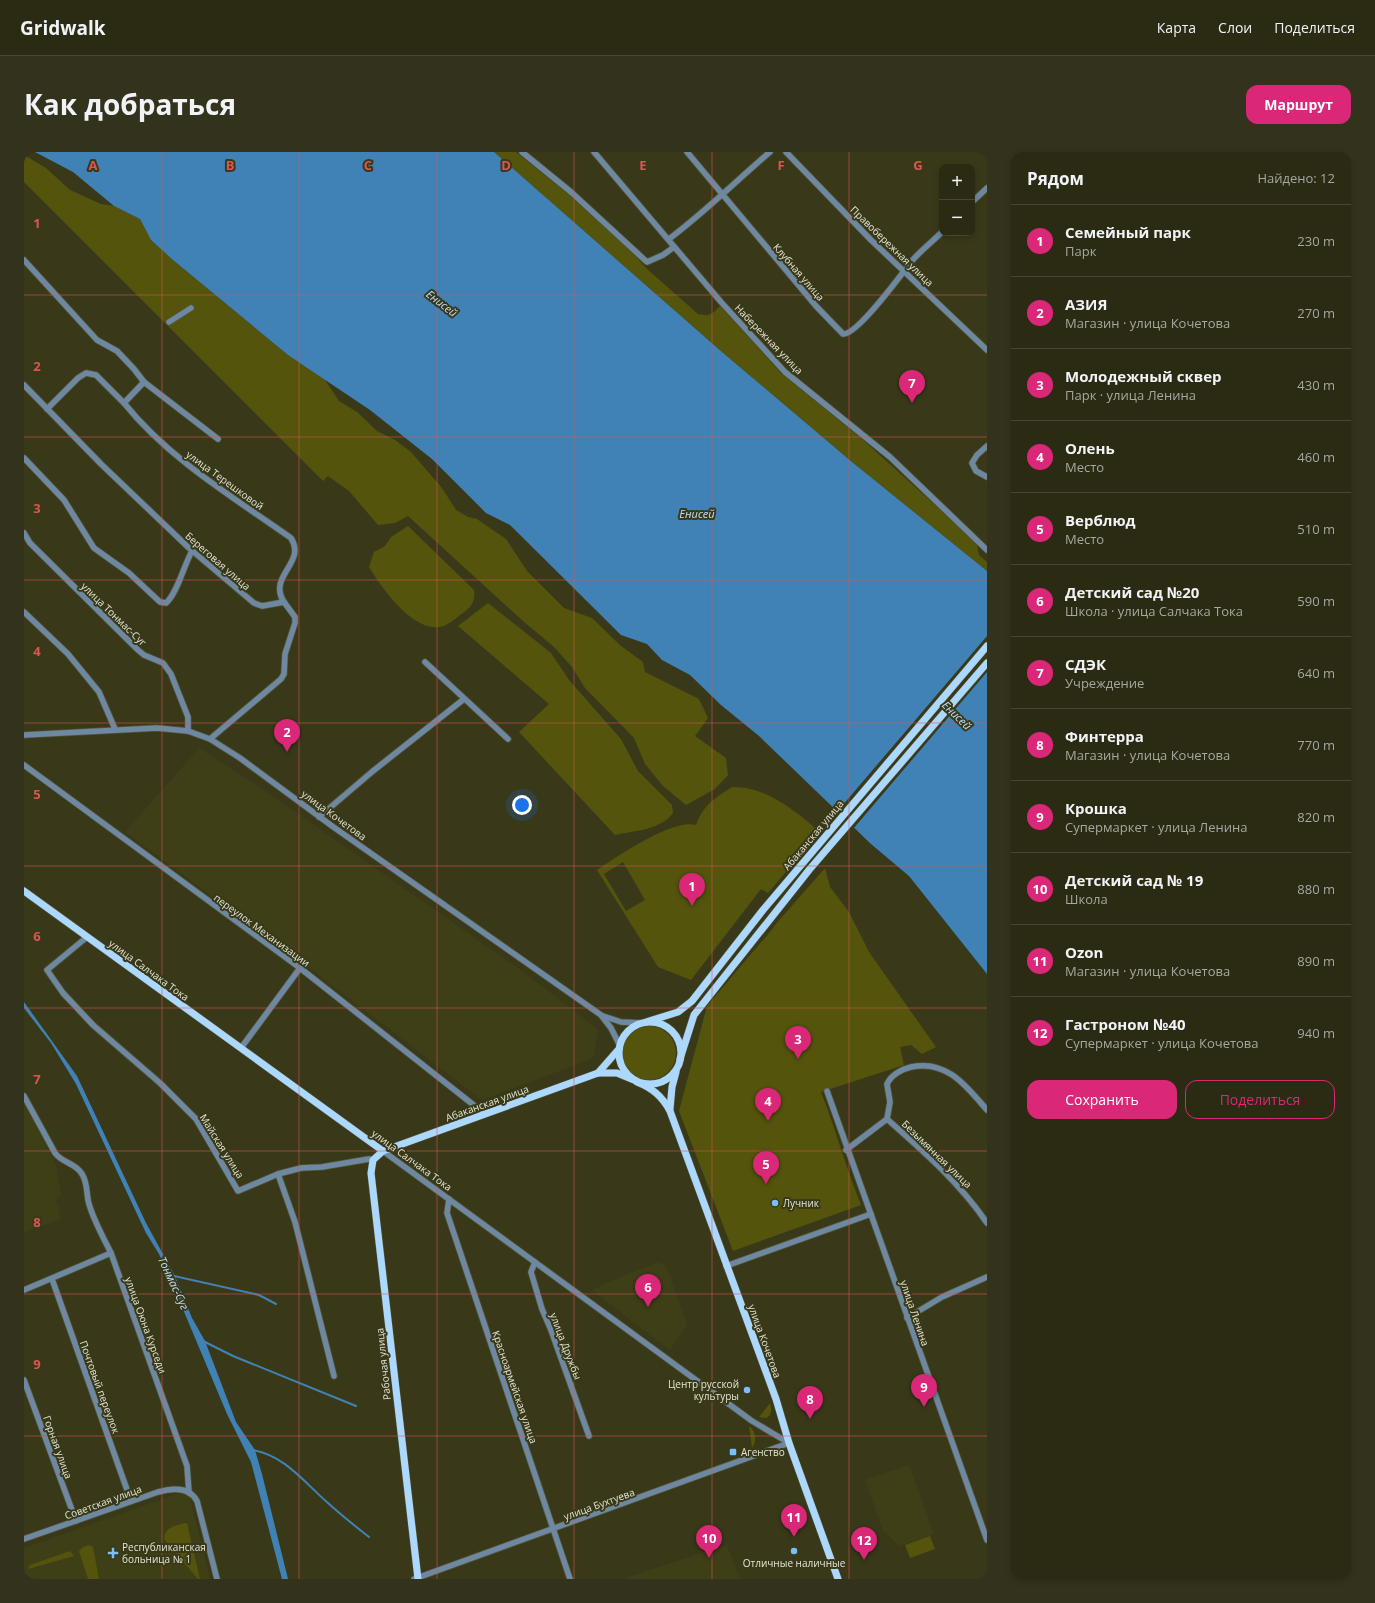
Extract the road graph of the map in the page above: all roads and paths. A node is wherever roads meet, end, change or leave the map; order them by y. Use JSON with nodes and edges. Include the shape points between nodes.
{"nodes":[{"id":1,"x":522,"y":152,"type":"edge"},
{"id":2,"x":594,"y":152,"type":"edge"},
{"id":3,"x":687,"y":152,"type":"edge"},
{"id":4,"x":770,"y":152,"type":"edge"},
{"id":5,"x":786,"y":152,"type":"edge"},
{"id":6,"x":987,"y":188,"type":"edge"},
{"id":7,"x":723,"y":194,"type":"junction"},
{"id":8,"x":974,"y":200,"type":"edge"},
{"id":9,"x":939,"y":235,"type":"edge"},
{"id":10,"x":669,"y":239,"type":"junction"},
{"id":11,"x":674,"y":247,"type":"junction"},
{"id":12,"x":24,"y":260,"type":"edge"},
{"id":13,"x":905,"y":272,"type":"junction"},
{"id":14,"x":191,"y":308,"type":"dead end"},
{"id":15,"x":169,"y":322,"type":"dead end"},
{"id":16,"x":987,"y":350,"type":"edge"},
{"id":17,"x":144,"y":382,"type":"junction"},
{"id":18,"x":24,"y":385,"type":"edge"},
{"id":19,"x":124,"y":403,"type":"junction"},
{"id":20,"x":47,"y":408,"type":"junction"},
{"id":21,"x":218,"y":439,"type":"dead end"},
{"id":22,"x":987,"y":446,"type":"edge"},
{"id":23,"x":24,"y":458,"type":"edge"},
{"id":24,"x":987,"y":477,"type":"edge"},
{"id":25,"x":24,"y":533,"type":"edge"},
{"id":26,"x":987,"y":550,"type":"edge"},
{"id":27,"x":192,"y":551,"type":"junction"},
{"id":28,"x":284,"y":602,"type":"junction"},
{"id":29,"x":24,"y":612,"type":"edge"},
{"id":30,"x":987,"y":646,"type":"edge"},
{"id":31,"x":425,"y":662,"type":"dead end"},
{"id":32,"x":987,"y":663,"type":"edge"},
{"id":33,"x":464,"y":699,"type":"junction"},
{"id":34,"x":116,"y":729,"type":"junction"},
{"id":35,"x":188,"y":731,"type":"junction"},
{"id":36,"x":24,"y":735,"type":"edge"},
{"id":37,"x":210,"y":739,"type":"junction"},
{"id":38,"x":508,"y":739,"type":"dead end"},
{"id":39,"x":24,"y":765,"type":"edge"},
{"id":40,"x":319,"y":817,"type":"junction"},
{"id":41,"x":24,"y":891,"type":"edge"},
{"id":42,"x":87,"y":937,"type":"junction"},
{"id":43,"x":300,"y":968,"type":"junction"},
{"id":44,"x":601,"y":1016,"type":"junction"},
{"id":45,"x":644,"y":1023,"type":"junction"},
{"id":46,"x":240,"y":1048,"type":"junction"},
{"id":47,"x":619,"y":1048,"type":"junction"},
{"id":48,"x":680,"y":1061,"type":"junction"},
{"id":49,"x":598,"y":1073,"type":"junction"},
{"id":50,"x":635,"y":1081,"type":"junction"},
{"id":51,"x":827,"y":1092,"type":"dead end"},
{"id":52,"x":24,"y":1096,"type":"edge"},
{"id":53,"x":987,"y":1110,"type":"edge"},
{"id":54,"x":670,"y":1111,"type":"junction"},
{"id":55,"x":485,"y":1114,"type":"junction"},
{"id":56,"x":887,"y":1118,"type":"junction"},
{"id":57,"x":846,"y":1150,"type":"junction"},
{"id":58,"x":383,"y":1151,"type":"junction"},
{"id":59,"x":373,"y":1160,"type":"junction"},
{"id":60,"x":278,"y":1174,"type":"junction"},
{"id":61,"x":449,"y":1200,"type":"junction"},
{"id":62,"x":871,"y":1214,"type":"junction"},
{"id":63,"x":987,"y":1223,"type":"edge"},
{"id":64,"x":111,"y":1253,"type":"junction"},
{"id":65,"x":535,"y":1262,"type":"junction"},
{"id":66,"x":726,"y":1266,"type":"junction"},
{"id":67,"x":987,"y":1277,"type":"edge"},
{"id":68,"x":52,"y":1279,"type":"junction"},
{"id":69,"x":24,"y":1290,"type":"edge"},
{"id":70,"x":907,"y":1318,"type":"junction"},
{"id":71,"x":334,"y":1376,"type":"dead end"},
{"id":72,"x":24,"y":1380,"type":"edge"},
{"id":73,"x":589,"y":1436,"type":"dead end"},
{"id":74,"x":789,"y":1443,"type":"junction"},
{"id":75,"x":190,"y":1492,"type":"junction"},
{"id":76,"x":132,"y":1501,"type":"junction"},
{"id":77,"x":76,"y":1521,"type":"junction"},
{"id":78,"x":554,"y":1530,"type":"junction"},
{"id":79,"x":24,"y":1540,"type":"edge"},
{"id":80,"x":987,"y":1540,"type":"edge"},
{"id":81,"x":217,"y":1579,"type":"edge"},
{"id":82,"x":416,"y":1579,"type":"edge"},
{"id":83,"x":570,"y":1579,"type":"edge"},
{"id":84,"x":838,"y":1579,"type":"edge"}],
"edges":[{"from":1,"to":11,"type":"street","via":[[571,192],[647,262]]},
{"from":2,"to":10,"type":"street","name":"Набережная улица"},
{"from":3,"to":7,"type":"street","name":"Клубная улица"},
{"from":4,"to":7,"type":"street"},
{"from":5,"to":13,"type":"street","name":"Правобережная улица"},
{"from":6,"to":8,"type":"street"},
{"from":7,"to":10,"type":"street"},
{"from":7,"to":13,"type":"street","name":"Клубная улица","via":[[816,306],[843,334],[849,333],[866,317]]},
{"from":9,"to":13,"type":"street","via":[[911,262]]},
{"from":10,"to":11,"type":"street","name":"Набережная улица"},
{"from":11,"to":26,"type":"street","name":"Набережная улица","via":[[785,372],[890,457]]},
{"from":12,"to":17,"type":"street","via":[[97,340],[117,351]]},
{"from":13,"to":16,"type":"street","name":"Правобережная улица"},
{"from":14,"to":15,"type":"street"},
{"from":17,"to":19,"type":"street"},
{"from":17,"to":21,"type":"street"},
{"from":18,"to":20,"type":"street","name":"Береговая улица"},
{"from":19,"to":20,"type":"street","name":"улица Терешковой","via":[[96,375],[86,373]]},
{"from":19,"to":28,"type":"street","name":"улица Терешковой","via":[[142,426],[171,452],[291,538],[295,550],[279,585]]},
{"from":20,"to":27,"type":"street","name":"Береговая улица"},
{"from":22,"to":24,"type":"street","via":[[972,463],[976,471]]},
{"from":23,"to":27,"type":"street","via":[[64,500],[94,548],[129,574],[160,602],[166,603],[172,596]]},
{"from":25,"to":35,"type":"street","name":"улица Тонмас-Суг","via":[[30,543],[138,650],[163,663],[171,674],[188,717]]},
{"from":27,"to":28,"type":"street","name":"Береговая улица","via":[[254,603],[262,606]]},
{"from":28,"to":37,"type":"street","via":[[295,622],[285,654],[284,674],[259,699]]},
{"from":29,"to":34,"type":"street","via":[[68,654],[99,692]]},
{"from":30,"to":45,"type":"main road","name":"Абаканская улица","via":[[763,910],[692,1002],[678,1012]]},
{"from":31,"to":33,"type":"street"},
{"from":32,"to":48,"type":"main road","name":"Абаканская улица","via":[[814,865],[694,1015]]},
{"from":33,"to":38,"type":"street"},
{"from":33,"to":40,"type":"street","via":[[373,770]]},
{"from":34,"to":35,"type":"street","name":"улица Кочетова","via":[[157,728]]},
{"from":34,"to":36,"type":"street","name":"улица Кочетова"},
{"from":35,"to":37,"type":"street","name":"улица Кочетова"},
{"from":37,"to":40,"type":"street","name":"улица Кочетова"},
{"from":39,"to":43,"type":"street","name":"переулок Механизации"},
{"from":40,"to":44,"type":"street","name":"улица Кочетова"},
{"from":41,"to":42,"type":"main road","name":"улица Салчака Тока"},
{"from":42,"to":46,"type":"main road","name":"улица Салчака Тока"},
{"from":42,"to":60,"type":"street","name":"Майская улица","via":[[47,970],[62,993],[93,1025],[160,1083],[196,1120],[238,1191]]},
{"from":43,"to":46,"type":"street"},
{"from":43,"to":55,"type":"street","name":"переулок Механизации"},
{"from":44,"to":45,"type":"street","name":"улица Кочетова","via":[[621,1022]]},
{"from":44,"to":47,"type":"street","name":"улица Кочетова","via":[[611,1028]]},
{"from":45,"to":47,"type":"main road","via":[[626,1033]]},
{"from":45,"to":48,"type":"main road","via":[[661,1024],[674,1034],[680,1048]]},
{"from":46,"to":58,"type":"main road","name":"улица Салчака Тока"},
{"from":47,"to":49,"type":"main road","name":"Абаканская улица"},
{"from":47,"to":50,"type":"main road","via":[[622,1067]]},
{"from":48,"to":50,"type":"main road","via":[[675,1072],[663,1082],[647,1084]]},
{"from":48,"to":54,"type":"main road","name":"улица Кочетова","via":[[672,1087]]},
{"from":49,"to":50,"type":"main road","name":"Абаканская улица","via":[[617,1073]]},
{"from":49,"to":55,"type":"main road","name":"Абаканская улица"},
{"from":50,"to":54,"type":"main road","name":"улица Кочетова","via":[[657,1093]]},
{"from":51,"to":57,"type":"street","name":"улица Ленина"},
{"from":52,"to":64,"type":"street","name":"улица Оюна Курседи","via":[[57,1156],[78,1168],[86,1181],[88,1202],[94,1220]]},
{"from":53,"to":56,"type":"street","via":[[964,1084],[947,1071],[936,1066],[918,1065],[902,1070],[886,1084],[890,1102]]},
{"from":54,"to":66,"type":"main road","name":"улица Кочетова"},
{"from":55,"to":58,"type":"main road","name":"Абаканская улица"},
{"from":56,"to":57,"type":"street"},
{"from":56,"to":63,"type":"street","name":"Безымянная улица","via":[[972,1200]]},
{"from":57,"to":62,"type":"street","name":"улица Ленина"},
{"from":58,"to":59,"type":"main road"},
{"from":58,"to":61,"type":"street","name":"улица Салчака Тока"},
{"from":59,"to":60,"type":"street","via":[[301,1168]]},
{"from":59,"to":82,"type":"main road","name":"Рабочая улица","via":[[371,1173]]},
{"from":60,"to":71,"type":"street","via":[[298,1229]]},
{"from":61,"to":65,"type":"street","name":"улица Салчака Тока"},
{"from":61,"to":78,"type":"street","name":"Красноармейская улица","via":[[448,1213]]},
{"from":62,"to":66,"type":"street"},
{"from":62,"to":70,"type":"street","name":"улица Ленина"},
{"from":64,"to":68,"type":"street"},
{"from":64,"to":75,"type":"street","name":"улица Оюна Курседи","via":[[187,1466]]},
{"from":65,"to":73,"type":"street","name":"улица Дружбы","via":[[531,1272],[542,1309]]},
{"from":65,"to":74,"type":"street","name":"улица Салчака Тока","via":[[752,1421]]},
{"from":66,"to":74,"type":"main road","name":"улица Кочетова","via":[[776,1399]]},
{"from":67,"to":70,"type":"street","via":[[942,1297]]},
{"from":68,"to":69,"type":"street"},
{"from":68,"to":76,"type":"street","name":"Почтовый переулок"},
{"from":70,"to":80,"type":"street","name":"улица Ленина"},
{"from":72,"to":77,"type":"street","name":"Горная улица"},
{"from":74,"to":78,"type":"street","name":"улица Бухтуева"},
{"from":74,"to":84,"type":"main road","name":"улица Кочетова"},
{"from":75,"to":76,"type":"street","name":"Советская улица","via":[[168,1489]]},
{"from":75,"to":81,"type":"street","name":"улица Оюна Курседи","via":[[198,1505]]},
{"from":76,"to":77,"type":"street","name":"Советская улица"},
{"from":77,"to":79,"type":"street","name":"Советская улица"},
{"from":78,"to":82,"type":"street","name":"улица Бухтуева"},
{"from":78,"to":83,"type":"street","name":"Красноармейская улица"}]}
